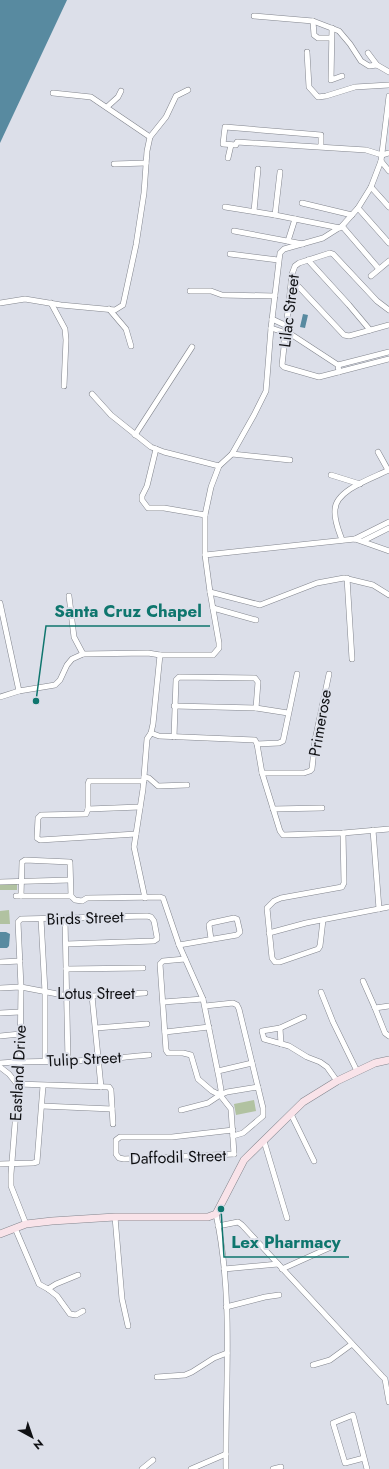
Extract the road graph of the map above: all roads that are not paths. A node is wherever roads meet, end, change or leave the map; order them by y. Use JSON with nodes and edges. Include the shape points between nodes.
{"nodes":[{"id":1,"x":254,"y":16,"type":"dead end"},
{"id":2,"x":313,"y":21,"type":"junction"},
{"id":3,"x":332,"y":28,"type":"junction"},
{"id":4,"x":331,"y":38,"type":"junction"},
{"id":5,"x":307,"y":52,"type":"dead end"},
{"id":6,"x":368,"y":53,"type":"dead end"},
{"id":7,"x":376,"y":65,"type":"junction"},
{"id":8,"x":389,"y":72,"type":"edge"},
{"id":9,"x":342,"y":76,"type":"dead end"},
{"id":10,"x":389,"y":85,"type":"edge"},
{"id":11,"x":188,"y":90,"type":"dead end"},
{"id":12,"x":121,"y":91,"type":"dead end"},
{"id":13,"x":53,"y":93,"type":"dead end"},
{"id":14,"x":389,"y":96,"type":"edge"},
{"id":15,"x":107,"y":107,"type":"junction"},
{"id":16,"x":150,"y":137,"type":"junction"},
{"id":17,"x":231,"y":145,"type":"junction"},
{"id":18,"x":320,"y":147,"type":"junction"},
{"id":19,"x":389,"y":153,"type":"edge"},
{"id":20,"x":382,"y":155,"type":"junction"},
{"id":21,"x":228,"y":158,"type":"dead end"},
{"id":22,"x":381,"y":161,"type":"junction"},
{"id":23,"x":146,"y":163,"type":"junction"},
{"id":24,"x":114,"y":164,"type":"dead end"},
{"id":25,"x":258,"y":169,"type":"dead end"},
{"id":26,"x":389,"y":171,"type":"edge"},
{"id":27,"x":280,"y":172,"type":"dead end"},
{"id":28,"x":371,"y":187,"type":"junction"},
{"id":29,"x":302,"y":203,"type":"dead end"},
{"id":30,"x":225,"y":207,"type":"dead end"},
{"id":31,"x":389,"y":207,"type":"edge"},
{"id":32,"x":358,"y":208,"type":"junction"},
{"id":33,"x":254,"y":211,"type":"junction"},
{"id":34,"x":275,"y":215,"type":"junction"},
{"id":35,"x":352,"y":215,"type":"junction"},
{"id":36,"x":295,"y":219,"type":"junction"},
{"id":37,"x":341,"y":227,"type":"junction"},
{"id":38,"x":234,"y":231,"type":"dead end"},
{"id":39,"x":288,"y":241,"type":"junction"},
{"id":40,"x":389,"y":243,"type":"edge"},
{"id":41,"x":306,"y":244,"type":"junction"},
{"id":42,"x":230,"y":254,"type":"dead end"},
{"id":43,"x":278,"y":260,"type":"junction"},
{"id":44,"x":308,"y":260,"type":"junction"},
{"id":45,"x":389,"y":261,"type":"edge"},
{"id":46,"x":380,"y":269,"type":"junction"},
{"id":47,"x":371,"y":276,"type":"dead end"},
{"id":48,"x":292,"y":280,"type":"junction"},
{"id":49,"x":190,"y":290,"type":"dead end"},
{"id":50,"x":274,"y":296,"type":"junction"},
{"id":51,"x":0,"y":303,"type":"edge"},
{"id":52,"x":51,"y":303,"type":"junction"},
{"id":53,"x":109,"y":309,"type":"junction"},
{"id":54,"x":389,"y":310,"type":"edge"},
{"id":55,"x":272,"y":319,"type":"junction"},
{"id":56,"x":389,"y":325,"type":"edge"},
{"id":57,"x":271,"y":328,"type":"junction"},
{"id":58,"x":286,"y":330,"type":"junction"},
{"id":59,"x":370,"y":330,"type":"junction"},
{"id":60,"x":131,"y":346,"type":"dead end"},
{"id":61,"x":192,"y":347,"type":"dead end"},
{"id":62,"x":389,"y":352,"type":"edge"},
{"id":63,"x":389,"y":359,"type":"edge"},
{"id":64,"x":338,"y":365,"type":"junction"},
{"id":65,"x":339,"y":372,"type":"junction"},
{"id":66,"x":64,"y":386,"type":"dead end"},
{"id":67,"x":92,"y":394,"type":"dead end"},
{"id":68,"x":135,"y":435,"type":"junction"},
{"id":69,"x":156,"y":449,"type":"junction"},
{"id":70,"x":378,"y":452,"type":"dead end"},
{"id":71,"x":232,"y":454,"type":"junction"},
{"id":72,"x":290,"y":460,"type":"dead end"},
{"id":73,"x":219,"y":466,"type":"junction"},
{"id":74,"x":388,"y":470,"type":"edge"},
{"id":75,"x":331,"y":475,"type":"dead end"},
{"id":76,"x":360,"y":484,"type":"junction"},
{"id":77,"x":205,"y":515,"type":"junction"},
{"id":78,"x":389,"y":522,"type":"edge"},
{"id":79,"x":389,"y":528,"type":"edge"},
{"id":80,"x":355,"y":539,"type":"junction"},
{"id":81,"x":342,"y":540,"type":"junction"},
{"id":82,"x":363,"y":541,"type":"junction"},
{"id":83,"x":389,"y":551,"type":"edge"},
{"id":84,"x":205,"y":555,"type":"junction"},
{"id":85,"x":347,"y":578,"type":"junction"},
{"id":86,"x":210,"y":592,"type":"junction"},
{"id":87,"x":389,"y":595,"type":"edge"},
{"id":88,"x":69,"y":596,"type":"dead end"},
{"id":89,"x":0,"y":604,"type":"edge"},
{"id":90,"x":213,"y":608,"type":"junction"},
{"id":91,"x":256,"y":620,"type":"dead end"},
{"id":92,"x":2,"y":624,"type":"edge"},
{"id":93,"x":83,"y":654,"type":"junction"},
{"id":94,"x":160,"y":654,"type":"junction"},
{"id":95,"x":352,"y":659,"type":"dead end"},
{"id":96,"x":297,"y":674,"type":"dead end"},
{"id":97,"x":329,"y":674,"type":"dead end"},
{"id":98,"x":19,"y":691,"type":"junction"},
{"id":99,"x":0,"y":697,"type":"edge"},
{"id":100,"x":174,"y":706,"type":"junction"},
{"id":101,"x":256,"y":708,"type":"junction"},
{"id":102,"x":288,"y":713,"type":"junction"},
{"id":103,"x":151,"y":733,"type":"junction"},
{"id":104,"x":174,"y":737,"type":"junction"},
{"id":105,"x":257,"y":744,"type":"junction"},
{"id":106,"x":262,"y":773,"type":"junction"},
{"id":107,"x":144,"y":779,"type":"junction"},
{"id":108,"x":187,"y":785,"type":"dead end"},
{"id":109,"x":140,"y":807,"type":"junction"},
{"id":110,"x":322,"y":808,"type":"dead end"},
{"id":111,"x":88,"y":809,"type":"junction"},
{"id":112,"x":273,"y":809,"type":"junction"},
{"id":113,"x":389,"y":829,"type":"edge"},
{"id":114,"x":373,"y":830,"type":"junction"},
{"id":115,"x":343,"y":833,"type":"junction"},
{"id":116,"x":136,"y":834,"type":"junction"},
{"id":117,"x":70,"y":880,"type":"junction"},
{"id":118,"x":0,"y":882,"type":"edge"},
{"id":119,"x":22,"y":882,"type":"junction"},
{"id":120,"x":72,"y":896,"type":"junction"},
{"id":121,"x":145,"y":898,"type":"junction"},
{"id":122,"x":389,"y":907,"type":"edge"},
{"id":123,"x":378,"y":909,"type":"junction"},
{"id":124,"x":20,"y":919,"type":"joint"},
{"id":125,"x":41,"y":919,"type":"junction"},
{"id":126,"x":65,"y":919,"type":"junction"},
{"id":127,"x":323,"y":920,"type":"junction"},
{"id":128,"x":269,"y":933,"type":"junction"},
{"id":129,"x":211,"y":938,"type":"junction"},
{"id":130,"x":66,"y":944,"type":"junction"},
{"id":131,"x":179,"y":945,"type":"junction"},
{"id":132,"x":185,"y":959,"type":"junction"},
{"id":133,"x":20,"y":961,"type":"junction"},
{"id":134,"x":0,"y":962,"type":"edge"},
{"id":135,"x":143,"y":968,"type":"dead end"},
{"id":136,"x":66,"y":969,"type":"junction"},
{"id":137,"x":363,"y":981,"type":"dead end"},
{"id":138,"x":21,"y":987,"type":"junction"},
{"id":139,"x":0,"y":988,"type":"edge"},
{"id":140,"x":44,"y":992,"type":"junction"},
{"id":141,"x":321,"y":992,"type":"dead end"},
{"id":142,"x":145,"y":993,"type":"dead end"},
{"id":143,"x":68,"y":996,"type":"junction"},
{"id":144,"x":92,"y":996,"type":"junction"},
{"id":145,"x":203,"y":998,"type":"junction"},
{"id":146,"x":163,"y":1002,"type":"junction"},
{"id":147,"x":205,"y":1006,"type":"junction"},
{"id":148,"x":389,"y":1006,"type":"edge"},
{"id":149,"x":375,"y":1008,"type":"junction"},
{"id":150,"x":20,"y":1012,"type":"junction"},
{"id":151,"x":0,"y":1013,"type":"edge"},
{"id":152,"x":304,"y":1017,"type":"dead end"},
{"id":153,"x":147,"y":1024,"type":"dead end"},
{"id":154,"x":209,"y":1027,"type":"junction"},
{"id":155,"x":96,"y":1028,"type":"junction"},
{"id":156,"x":280,"y":1028,"type":"junction"},
{"id":157,"x":165,"y":1032,"type":"junction"},
{"id":158,"x":20,"y":1034,"type":"junction"},
{"id":159,"x":0,"y":1036,"type":"edge"},
{"id":160,"x":389,"y":1036,"type":"edge"},
{"id":161,"x":281,"y":1044,"type":"junction"},
{"id":162,"x":149,"y":1055,"type":"dead end"},
{"id":163,"x":98,"y":1060,"type":"junction"},
{"id":164,"x":389,"y":1060,"type":"edge"},
{"id":165,"x":20,"y":1061,"type":"junction"},
{"id":166,"x":45,"y":1061,"type":"junction"},
{"id":167,"x":68,"y":1062,"type":"junction"},
{"id":168,"x":0,"y":1063,"type":"edge"},
{"id":169,"x":252,"y":1063,"type":"junction"},
{"id":170,"x":0,"y":1067,"type":"edge"},
{"id":171,"x":218,"y":1071,"type":"junction"},
{"id":172,"x":358,"y":1071,"type":"junction"},
{"id":173,"x":337,"y":1081,"type":"junction"},
{"id":174,"x":17,"y":1084,"type":"junction"},
{"id":175,"x":43,"y":1086,"type":"junction"},
{"id":176,"x":101,"y":1087,"type":"junction"},
{"id":177,"x":258,"y":1087,"type":"junction"},
{"id":178,"x":220,"y":1095,"type":"junction"},
{"id":179,"x":42,"y":1106,"type":"junction"},
{"id":180,"x":112,"y":1109,"type":"junction"},
{"id":181,"x":182,"y":1110,"type":"dead end"},
{"id":182,"x":291,"y":1114,"type":"junction"},
{"id":183,"x":113,"y":1124,"type":"dead end"},
{"id":184,"x":233,"y":1130,"type":"junction"},
{"id":185,"x":234,"y":1136,"type":"junction"},
{"id":186,"x":264,"y":1141,"type":"junction"},
{"id":187,"x":234,"y":1154,"type":"junction"},
{"id":188,"x":244,"y":1160,"type":"junction"},
{"id":189,"x":314,"y":1161,"type":"dead end"},
{"id":190,"x":0,"y":1164,"type":"edge"},
{"id":191,"x":12,"y":1164,"type":"junction"},
{"id":192,"x":216,"y":1214,"type":"junction"},
{"id":193,"x":115,"y":1217,"type":"junction"},
{"id":194,"x":287,"y":1218,"type":"dead end"},
{"id":195,"x":26,"y":1224,"type":"junction"},
{"id":196,"x":218,"y":1226,"type":"junction"},
{"id":197,"x":14,"y":1228,"type":"junction"},
{"id":198,"x":0,"y":1234,"type":"edge"},
{"id":199,"x":331,"y":1247,"type":"dead end"},
{"id":200,"x":278,"y":1264,"type":"junction"},
{"id":201,"x":224,"y":1269,"type":"junction"},
{"id":202,"x":282,"y":1269,"type":"junction"},
{"id":203,"x":78,"y":1275,"type":"dead end"},
{"id":204,"x":48,"y":1289,"type":"junction"},
{"id":205,"x":279,"y":1295,"type":"dead end"},
{"id":206,"x":226,"y":1307,"type":"junction"},
{"id":207,"x":83,"y":1311,"type":"dead end"},
{"id":208,"x":128,"y":1326,"type":"dead end"},
{"id":209,"x":352,"y":1344,"type":"junction"},
{"id":210,"x":227,"y":1353,"type":"junction"},
{"id":211,"x":313,"y":1365,"type":"dead end"},
{"id":212,"x":157,"y":1377,"type":"dead end"},
{"id":213,"x":389,"y":1402,"type":"edge"},
{"id":214,"x":226,"y":1454,"type":"junction"},
{"id":215,"x":364,"y":1458,"type":"junction"},
{"id":216,"x":153,"y":1460,"type":"dead end"},
{"id":217,"x":281,"y":1467,"type":"dead end"},
{"id":218,"x":142,"y":1469,"type":"edge"},
{"id":219,"x":191,"y":1469,"type":"edge"},
{"id":220,"x":226,"y":1469,"type":"edge"},
{"id":221,"x":273,"y":1469,"type":"edge"},
{"id":222,"x":367,"y":1469,"type":"edge"}],
"edges":[{"from":1,"to":2,"type":"street"},
{"from":2,"to":3,"type":"street"},
{"from":2,"to":4,"type":"street","via":[[314,35],[318,38]]},
{"from":3,"to":4,"type":"street"},
{"from":3,"to":7,"type":"street","via":[[339,31],[361,61],[369,66]]},
{"from":4,"to":9,"type":"street","via":[[332,80]]},
{"from":5,"to":10,"type":"street","via":[[309,87],[318,97],[355,87]]},
{"from":6,"to":7,"type":"street"},
{"from":7,"to":8,"type":"street"},
{"from":11,"to":16,"type":"street","via":[[176,96],[166,117]]},
{"from":12,"to":15,"type":"street"},
{"from":13,"to":15,"type":"street","via":[[91,97]]},
{"from":14,"to":20,"type":"street"},
{"from":15,"to":16,"type":"street"},
{"from":16,"to":23,"type":"street"},
{"from":17,"to":18,"type":"street","via":[[236,145],[237,142]]},
{"from":17,"to":18,"type":"street","via":[[223,144],[226,127],[321,134]]},
{"from":17,"to":21,"type":"street"},
{"from":18,"to":20,"type":"street","via":[[366,150]]},
{"from":19,"to":20,"type":"street"},
{"from":20,"to":22,"type":"street"},
{"from":22,"to":26,"type":"street"},
{"from":22,"to":28,"type":"street"},
{"from":23,"to":24,"type":"street"},
{"from":23,"to":53,"type":"street","via":[[136,245],[123,306],[115,310]]},
{"from":25,"to":33,"type":"street"},
{"from":27,"to":34,"type":"street"},
{"from":28,"to":31,"type":"street"},
{"from":28,"to":32,"type":"street"},
{"from":29,"to":35,"type":"street"},
{"from":30,"to":33,"type":"street"},
{"from":32,"to":35,"type":"street"},
{"from":32,"to":40,"type":"street"},
{"from":33,"to":34,"type":"street"},
{"from":34,"to":36,"type":"street"},
{"from":35,"to":37,"type":"street"},
{"from":36,"to":37,"type":"street"},
{"from":36,"to":39,"type":"street"},
{"from":37,"to":41,"type":"street","via":[[323,238]]},
{"from":37,"to":46,"type":"street"},
{"from":38,"to":39,"type":"street"},
{"from":39,"to":41,"type":"street"},
{"from":41,"to":43,"type":"street","via":[[284,249],[280,252]]},
{"from":42,"to":43,"type":"street"},
{"from":43,"to":50,"type":"street"},
{"from":44,"to":48,"type":"street","name":"Lilac Street","via":[[295,266]]},
{"from":44,"to":54,"type":"street","name":"Lilac Street","via":[[328,253],[333,254],[377,301]]},
{"from":44,"to":59,"type":"street"},
{"from":45,"to":46,"type":"street"},
{"from":46,"to":47,"type":"street"},
{"from":48,"to":58,"type":"street","name":"Lilac Street"},
{"from":48,"to":59,"type":"street","via":[[342,334],[347,336]]},
{"from":49,"to":50,"type":"street","via":[[211,291],[222,295]]},
{"from":50,"to":55,"type":"street"},
{"from":51,"to":52,"type":"street","via":[[25,299]]},
{"from":52,"to":53,"type":"street"},
{"from":52,"to":66,"type":"street","via":[[65,329]]},
{"from":53,"to":60,"type":"street","via":[[126,329]]},
{"from":55,"to":57,"type":"street"},
{"from":55,"to":58,"type":"street"},
{"from":56,"to":59,"type":"street"},
{"from":57,"to":58,"type":"street"},
{"from":57,"to":71,"type":"street","via":[[266,391]]},
{"from":58,"to":64,"type":"street"},
{"from":58,"to":65,"type":"street","name":"Lilac Street","via":[[282,365],[284,367],[317,377]]},
{"from":61,"to":68,"type":"street"},
{"from":62,"to":64,"type":"street"},
{"from":63,"to":65,"type":"street"},
{"from":64,"to":65,"type":"street"},
{"from":67,"to":68,"type":"street"},
{"from":68,"to":69,"type":"street"},
{"from":69,"to":73,"type":"street"},
{"from":69,"to":77,"type":"street","via":[[148,486],[142,496],[144,504],[148,508]]},
{"from":70,"to":74,"type":"street"},
{"from":71,"to":72,"type":"street"},
{"from":71,"to":73,"type":"street"},
{"from":73,"to":77,"type":"street"},
{"from":74,"to":76,"type":"street"},
{"from":75,"to":76,"type":"street"},
{"from":76,"to":81,"type":"street","via":[[346,491],[334,509]]},
{"from":77,"to":84,"type":"street"},
{"from":78,"to":80,"type":"street"},
{"from":79,"to":82,"type":"street"},
{"from":80,"to":81,"type":"street"},
{"from":80,"to":82,"type":"street"},
{"from":81,"to":84,"type":"street"},
{"from":82,"to":83,"type":"street"},
{"from":84,"to":86,"type":"street"},
{"from":85,"to":86,"type":"street","via":[[316,583],[260,605]]},
{"from":85,"to":87,"type":"street","via":[[373,585]]},
{"from":85,"to":95,"type":"street"},
{"from":86,"to":90,"type":"street"},
{"from":88,"to":93,"type":"street","via":[[74,637]]},
{"from":89,"to":92,"type":"street"},
{"from":90,"to":91,"type":"street"},
{"from":90,"to":94,"type":"street","via":[[219,643],[213,655]]},
{"from":92,"to":98,"type":"street"},
{"from":93,"to":94,"type":"street"},
{"from":93,"to":98,"type":"street","via":[[72,659],[55,685]]},
{"from":94,"to":103,"type":"street"},
{"from":96,"to":102,"type":"street"},
{"from":97,"to":106,"type":"street","name":"Primerose","via":[[310,772]]},
{"from":98,"to":99,"type":"street"},
{"from":100,"to":101,"type":"street"},
{"from":100,"to":101,"type":"street","via":[[178,678],[255,678],[258,682]]},
{"from":100,"to":104,"type":"street"},
{"from":101,"to":102,"type":"street"},
{"from":102,"to":105,"type":"street","via":[[283,740],[279,743]]},
{"from":103,"to":104,"type":"street"},
{"from":103,"to":107,"type":"street","via":[[147,739]]},
{"from":104,"to":105,"type":"street","via":[[253,739]]},
{"from":105,"to":106,"type":"street"},
{"from":106,"to":112,"type":"street"},
{"from":107,"to":108,"type":"street","via":[[149,778],[158,786]]},
{"from":107,"to":109,"type":"street"},
{"from":107,"to":111,"type":"street","via":[[89,781]]},
{"from":109,"to":111,"type":"street"},
{"from":109,"to":116,"type":"street"},
{"from":110,"to":112,"type":"street"},
{"from":111,"to":116,"type":"street","via":[[85,815],[40,816],[37,839]]},
{"from":112,"to":115,"type":"street","via":[[283,835]]},
{"from":113,"to":114,"type":"street"},
{"from":114,"to":115,"type":"street"},
{"from":114,"to":123,"type":"street"},
{"from":115,"to":128,"type":"street","via":[[342,887],[274,901],[267,908]]},
{"from":116,"to":121,"type":"street","via":[[134,849]]},
{"from":117,"to":119,"type":"street"},
{"from":117,"to":119,"type":"street","via":[[70,862],[25,860],[22,862]]},
{"from":117,"to":120,"type":"street"},
{"from":118,"to":119,"type":"street"},
{"from":119,"to":120,"type":"street","via":[[19,896]]},
{"from":120,"to":121,"type":"street","via":[[79,901],[87,898]]},
{"from":121,"to":131,"type":"street","via":[[164,899]]},
{"from":122,"to":123,"type":"street"},
{"from":123,"to":127,"type":"street"},
{"from":124,"to":125,"type":"street","name":"Birds Street"},
{"from":124,"to":133,"type":"street","name":"Eastland Drive"},
{"from":125,"to":126,"type":"street","name":"Birds Street"},
{"from":125,"to":140,"type":"street"},
{"from":126,"to":130,"type":"street"},
{"from":126,"to":130,"type":"street","name":"Birds Street","via":[[150,917],[154,921],[157,937],[154,942]]},
{"from":127,"to":128,"type":"street"},
{"from":127,"to":128,"type":"street","via":[[318,949],[280,962],[272,958]]},
{"from":129,"to":129,"type":"street","via":[[210,923],[236,918],[239,934]]},
{"from":129,"to":131,"type":"street"},
{"from":130,"to":136,"type":"street"},
{"from":131,"to":132,"type":"street"},
{"from":132,"to":145,"type":"street"},
{"from":132,"to":146,"type":"street","via":[[161,962]]},
{"from":133,"to":134,"type":"street"},
{"from":133,"to":138,"type":"street","name":"Eastland Drive"},
{"from":135,"to":136,"type":"street"},
{"from":136,"to":143,"type":"street"},
{"from":137,"to":149,"type":"street"},
{"from":138,"to":139,"type":"street","name":"Lotus Street"},
{"from":138,"to":140,"type":"street","name":"Lotus Street"},
{"from":138,"to":150,"type":"street","name":"Eastland Drive"},
{"from":140,"to":143,"type":"street","name":"Lotus Street"},
{"from":140,"to":166,"type":"street"},
{"from":141,"to":172,"type":"street"},
{"from":142,"to":144,"type":"street","name":"Lotus Street"},
{"from":143,"to":144,"type":"street","name":"Lotus Street"},
{"from":143,"to":167,"type":"street"},
{"from":144,"to":155,"type":"street"},
{"from":145,"to":146,"type":"street"},
{"from":145,"to":147,"type":"street"},
{"from":146,"to":157,"type":"street"},
{"from":147,"to":154,"type":"street"},
{"from":147,"to":169,"type":"street","via":[[233,1003],[237,1005]]},
{"from":148,"to":149,"type":"street"},
{"from":149,"to":160,"type":"street","via":[[384,1031]]},
{"from":150,"to":151,"type":"street"},
{"from":150,"to":158,"type":"street","name":"Eastland Drive"},
{"from":152,"to":156,"type":"street"},
{"from":153,"to":155,"type":"street"},
{"from":154,"to":157,"type":"street"},
{"from":154,"to":171,"type":"street"},
{"from":155,"to":163,"type":"street"},
{"from":156,"to":161,"type":"street"},
{"from":156,"to":161,"type":"street","via":[[262,1031],[264,1039]]},
{"from":157,"to":178,"type":"street","via":[[167,1053],[191,1055],[198,1079]]},
{"from":158,"to":159,"type":"street"},
{"from":158,"to":165,"type":"street","name":"Eastland Drive"},
{"from":161,"to":173,"type":"street","via":[[320,1062]]},
{"from":162,"to":163,"type":"street","name":"Tulip Street"},
{"from":163,"to":167,"type":"street","name":"Tulip Street"},
{"from":163,"to":176,"type":"street"},
{"from":164,"to":172,"type":"street"},
{"from":165,"to":166,"type":"street","name":"Tulip Street"},
{"from":165,"to":168,"type":"street","name":"Tulip Street"},
{"from":165,"to":174,"type":"street","name":"Eastland Drive"},
{"from":166,"to":167,"type":"street","name":"Tulip Street"},
{"from":169,"to":171,"type":"street"},
{"from":169,"to":177,"type":"street"},
{"from":170,"to":174,"type":"street"},
{"from":171,"to":178,"type":"street"},
{"from":172,"to":173,"type":"street"},
{"from":173,"to":182,"type":"street","via":[[303,1102]]},
{"from":174,"to":175,"type":"street"},
{"from":174,"to":191,"type":"street","name":"Eastland Drive"},
{"from":175,"to":176,"type":"street"},
{"from":175,"to":179,"type":"street"},
{"from":176,"to":180,"type":"street","via":[[110,1089]]},
{"from":177,"to":178,"type":"street"},
{"from":177,"to":185,"type":"street","via":[[264,1114],[243,1133]]},
{"from":178,"to":181,"type":"street","via":[[208,1103]]},
{"from":178,"to":184,"type":"street","via":[[231,1109]]},
{"from":179,"to":180,"type":"street"},
{"from":179,"to":191,"type":"street","via":[[37,1162]]},
{"from":180,"to":183,"type":"street"},
{"from":182,"to":186,"type":"street"},
{"from":182,"to":189,"type":"street"},
{"from":184,"to":185,"type":"street"},
{"from":184,"to":187,"type":"street","name":"Daffodil Street","via":[[172,1137],[120,1137],[116,1140],[116,1154],[121,1159]]},
{"from":185,"to":187,"type":"street"},
{"from":186,"to":188,"type":"street"},
{"from":186,"to":194,"type":"street"},
{"from":187,"to":188,"type":"street"},
{"from":188,"to":192,"type":"street"},
{"from":190,"to":191,"type":"street"},
{"from":191,"to":195,"type":"street","name":"Eastland Drive","via":[[11,1186]]},
{"from":192,"to":193,"type":"street","via":[[208,1217]]},
{"from":192,"to":196,"type":"street"},
{"from":193,"to":195,"type":"street"},
{"from":193,"to":208,"type":"street","via":[[122,1299]]},
{"from":195,"to":197,"type":"street"},
{"from":196,"to":200,"type":"street","via":[[240,1223]]},
{"from":196,"to":201,"type":"street"},
{"from":197,"to":198,"type":"street"},
{"from":197,"to":204,"type":"street","via":[[36,1279]]},
{"from":199,"to":202,"type":"street"},
{"from":200,"to":201,"type":"street"},
{"from":200,"to":202,"type":"street"},
{"from":201,"to":206,"type":"street"},
{"from":202,"to":209,"type":"street"},
{"from":203,"to":204,"type":"street"},
{"from":204,"to":207,"type":"street","via":[[57,1296],[70,1314],[76,1315]]},
{"from":205,"to":206,"type":"street"},
{"from":206,"to":210,"type":"street"},
{"from":209,"to":211,"type":"street","via":[[330,1360]]},
{"from":209,"to":213,"type":"street","via":[[385,1379]]},
{"from":210,"to":212,"type":"street","via":[[185,1375]]},
{"from":210,"to":214,"type":"street"},
{"from":214,"to":219,"type":"street"},
{"from":214,"to":220,"type":"street"},
{"from":215,"to":215,"type":"street","via":[[345,1463],[334,1423],[353,1415]]},
{"from":215,"to":222,"type":"street"},
{"from":216,"to":218,"type":"street"},
{"from":217,"to":221,"type":"street"}]}
